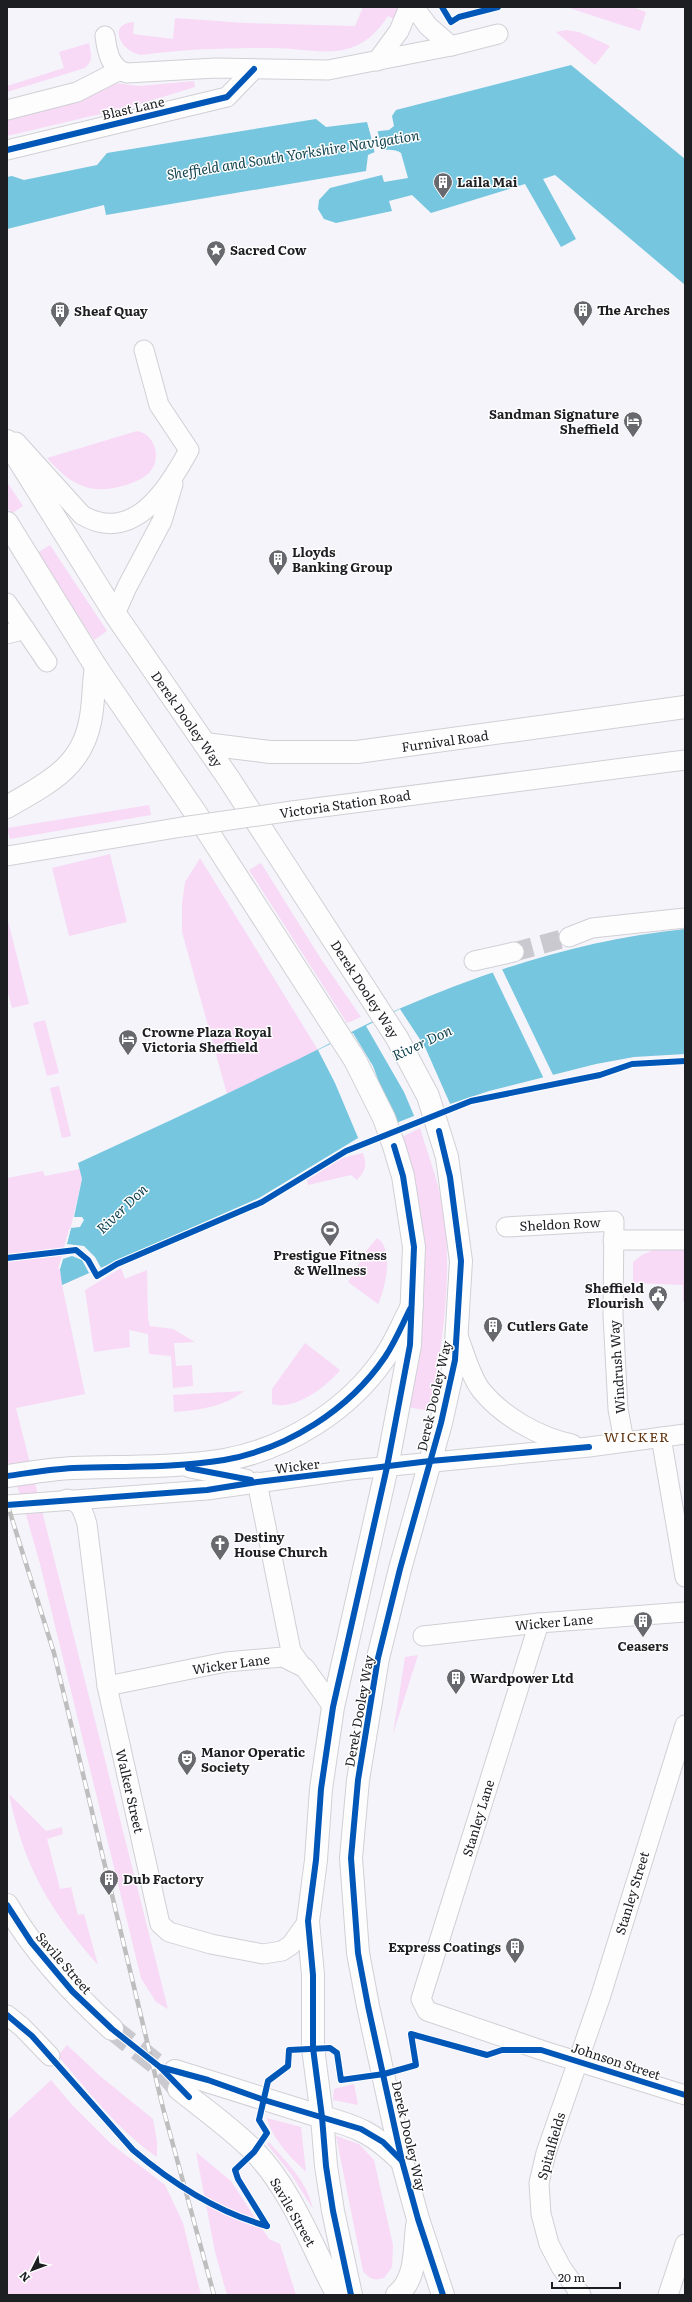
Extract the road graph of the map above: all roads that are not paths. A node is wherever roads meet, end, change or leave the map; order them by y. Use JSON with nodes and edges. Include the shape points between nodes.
{"nodes":[{"id":1,"x":409,"y":7,"type":"edge"},
{"id":2,"x":414,"y":7,"type":"edge"},
{"id":3,"x":498,"y":34,"type":"dead end"},
{"id":4,"x":105,"y":36,"type":"dead end"},
{"id":5,"x":451,"y":46,"type":"junction"},
{"id":6,"x":377,"y":61,"type":"junction"},
{"id":7,"x":254,"y":69,"type":"junction"},
{"id":8,"x":118,"y":71,"type":"junction"},
{"id":9,"x":7,"y":110,"type":"edge"},
{"id":10,"x":7,"y":150,"type":"edge"},
{"id":11,"x":144,"y":350,"type":"dead end"},
{"id":12,"x":7,"y":432,"type":"edge"},
{"id":13,"x":7,"y":441,"type":"edge"},
{"id":14,"x":177,"y":471,"type":"junction"},
{"id":15,"x":7,"y":523,"type":"edge"},
{"id":16,"x":7,"y":603,"type":"edge"},
{"id":17,"x":116,"y":614,"type":"junction"},
{"id":18,"x":16,"y":632,"type":"edge"},
{"id":19,"x":47,"y":662,"type":"dead end"},
{"id":20,"x":96,"y":667,"type":"junction"},
{"id":21,"x":685,"y":707,"type":"edge"},
{"id":22,"x":205,"y":744,"type":"junction"},
{"id":23,"x":685,"y":760,"type":"edge"},
{"id":24,"x":7,"y":807,"type":"edge"},
{"id":25,"x":7,"y":856,"type":"edge"},
{"id":26,"x":685,"y":918,"type":"edge"},
{"id":27,"x":569,"y":937,"type":"tunnel mouth"},
{"id":28,"x":514,"y":952,"type":"tunnel mouth"},
{"id":29,"x":474,"y":961,"type":"dead end"},
{"id":30,"x":614,"y":1221,"type":"joint"},
{"id":31,"x":506,"y":1227,"type":"dead end"},
{"id":32,"x":613,"y":1240,"type":"junction"},
{"id":33,"x":685,"y":1240,"type":"edge"},
{"id":34,"x":412,"y":1306,"type":"junction"},
{"id":35,"x":458,"y":1336,"type":"junction"},
{"id":36,"x":685,"y":1434,"type":"edge"},
{"id":37,"x":661,"y":1437,"type":"junction"},
{"id":38,"x":624,"y":1441,"type":"junction"},
{"id":39,"x":589,"y":1447,"type":"junction"},
{"id":40,"x":430,"y":1461,"type":"junction"},
{"id":41,"x":170,"y":1465,"type":"junction"},
{"id":42,"x":387,"y":1467,"type":"junction"},
{"id":43,"x":7,"y":1476,"type":"edge"},
{"id":44,"x":257,"y":1482,"type":"junction"},
{"id":45,"x":67,"y":1499,"type":"junction"},
{"id":46,"x":7,"y":1505,"type":"edge"},
{"id":47,"x":685,"y":1577,"type":"edge"},
{"id":48,"x":685,"y":1612,"type":"edge"},
{"id":49,"x":539,"y":1623,"type":"junction"},
{"id":50,"x":423,"y":1636,"type":"dead end"},
{"id":51,"x":300,"y":1664,"type":"junction"},
{"id":52,"x":107,"y":1686,"type":"junction"},
{"id":53,"x":333,"y":1707,"type":"junction"},
{"id":54,"x":685,"y":1725,"type":"edge"},
{"id":55,"x":7,"y":1905,"type":"edge"},
{"id":56,"x":308,"y":1921,"type":"junction"},
{"id":57,"x":427,"y":2011,"type":"joint"},
{"id":58,"x":7,"y":2015,"type":"edge"},
{"id":59,"x":112,"y":2030,"type":"tunnel mouth"},
{"id":60,"x":50,"y":2056,"type":"dead end"},
{"id":61,"x":578,"y":2060,"type":"junction"},
{"id":62,"x":685,"y":2095,"type":"edge"},
{"id":63,"x":322,"y":2117,"type":"junction"},
{"id":64,"x":402,"y":2161,"type":"junction"},
{"id":65,"x":418,"y":2219,"type":"junction"},
{"id":66,"x":685,"y":2244,"type":"edge"},
{"id":67,"x":342,"y":2295,"type":"edge"},
{"id":68,"x":351,"y":2295,"type":"edge"},
{"id":69,"x":397,"y":2295,"type":"edge"},
{"id":70,"x":443,"y":2295,"type":"edge"},
{"id":71,"x":582,"y":2295,"type":"edge"},
{"id":72,"x":668,"y":2295,"type":"edge"}],
"edges":[{"from":1,"to":6,"type":"street","via":[[399,31]]},
{"from":2,"to":5,"type":"street","via":[[428,26]]},
{"from":3,"to":5,"type":"street"},
{"from":4,"to":8,"type":"street","via":[[108,52]]},
{"from":5,"to":6,"type":"street"},
{"from":6,"to":7,"type":"street","via":[[328,70]]},
{"from":7,"to":8,"type":"street","via":[[216,68],[131,73]]},
{"from":7,"to":10,"type":"street","name":"Blast Lane","via":[[227,97]]},
{"from":8,"to":9,"type":"street","via":[[77,92]]},
{"from":11,"to":14,"type":"street","via":[[159,405],[189,450]]},
{"from":12,"to":14,"type":"street","via":[[76,511],[100,523],[123,522],[138,515],[153,502]]},
{"from":13,"to":17,"type":"main road","name":"Derek Dooley Way"},
{"from":14,"to":17,"type":"street","via":[[162,521],[127,587]]},
{"from":15,"to":20,"type":"main road","name":"Derek Dooley Way"},
{"from":16,"to":18,"type":"street"},
{"from":17,"to":22,"type":"main road","name":"Derek Dooley Way"},
{"from":18,"to":19,"type":"street"},
{"from":20,"to":24,"type":"main road","via":[[88,731],[74,761],[54,778]]},
{"from":20,"to":34,"type":"main road","name":"Derek Dooley Way","via":[[174,779],[335,1027],[367,1082],[394,1146],[403,1176],[414,1247]]},
{"from":21,"to":22,"type":"main road","name":"Furnival Road","via":[[357,752],[270,752]]},
{"from":22,"to":35,"type":"main road","name":"Derek Dooley Way","via":[[397,1038],[428,1096],[450,1177],[461,1261]]},
{"from":23,"to":25,"type":"street","name":"Victoria Station Road","bridge":true,"via":[[292,811]]},
{"from":26,"to":27,"type":"street","via":[[592,928]]},
{"from":28,"to":29,"type":"street"},
{"from":30,"to":31,"type":"street","name":"Sheldon Row"},
{"from":30,"to":32,"type":"street","name":"Windrush Way"},
{"from":32,"to":33,"type":"street"},
{"from":32,"to":38,"type":"street","name":"Windrush Way","via":[[613,1315],[618,1409]]},
{"from":34,"to":41,"type":"main road","name":"Wicker","via":[[386,1356],[369,1378],[336,1409],[316,1423],[287,1439],[248,1454]]},
{"from":34,"to":42,"type":"main road","name":"Derek Dooley Way","via":[[410,1345]]},
{"from":35,"to":39,"type":"street","name":"Wicker","via":[[481,1389],[504,1412],[542,1434],[566,1443]]},
{"from":35,"to":40,"type":"main road","name":"Derek Dooley Way","via":[[445,1408]]},
{"from":36,"to":37,"type":"street","name":"Wicker"},
{"from":37,"to":38,"type":"street","name":"Wicker"},
{"from":37,"to":47,"type":"street"},
{"from":38,"to":39,"type":"street","name":"Wicker"},
{"from":39,"to":40,"type":"street","name":"Wicker"},
{"from":40,"to":42,"type":"street","name":"Wicker"},
{"from":40,"to":64,"type":"main road","name":"Derek Dooley Way","via":[[378,1658],[358,1780],[351,1858],[358,1952]]},
{"from":41,"to":43,"type":"main road","name":"Wicker","via":[[71,1468]]},
{"from":41,"to":44,"type":"street"},
{"from":42,"to":44,"type":"street","name":"Wicker"},
{"from":42,"to":53,"type":"main road","name":"Derek Dooley Way"},
{"from":44,"to":45,"type":"street","name":"Wicker","via":[[207,1490]]},
{"from":44,"to":51,"type":"street","via":[[291,1651]]},
{"from":45,"to":46,"type":"street","name":"Wicker"},
{"from":45,"to":52,"type":"street","name":"Walker Street","via":[[83,1509],[87,1524]]},
{"from":48,"to":49,"type":"street","name":"Wicker Lane"},
{"from":49,"to":50,"type":"street","name":"Wicker Lane"},
{"from":49,"to":57,"type":"street","name":"Stanley Lane","via":[[421,1999]]},
{"from":51,"to":52,"type":"street","name":"Wicker Lane","via":[[283,1657],[258,1658]]},
{"from":51,"to":53,"type":"street","name":"Wicker Lane"},
{"from":52,"to":56,"type":"street","name":"Walker Street","via":[[160,1924],[169,1932],[263,1954],[282,1951],[296,1940]]},
{"from":53,"to":56,"type":"main road","name":"Derek Dooley Way","via":[[321,1789]]},
{"from":54,"to":61,"type":"street","name":"Stanley Street","via":[[600,1998]]},
{"from":55,"to":59,"type":"main road","name":"Savile Street","via":[[49,1965]]},
{"from":56,"to":63,"type":"main road","name":"Derek Dooley Way","via":[[313,1975],[313,2048]]},
{"from":57,"to":61,"type":"street","name":"Johnson Street"},
{"from":58,"to":60,"type":"street"},
{"from":61,"to":62,"type":"street","name":"Johnson Street"},
{"from":61,"to":71,"type":"street","name":"Spitalfields","via":[[546,2153],[539,2183],[539,2199],[549,2244],[561,2267]]},
{"from":63,"to":64,"type":"main road","name":"Savile Street","via":[[372,2134]]},
{"from":63,"to":67,"type":"main road","name":"Savile Street","via":[[177,2080],[263,2162],[284,2191],[335,2290]]},
{"from":63,"to":68,"type":"main road","name":"Derek Dooley Way","via":[[333,2211]]},
{"from":64,"to":65,"type":"main road","name":"Derek Dooley Way"},
{"from":65,"to":69,"type":"main road","via":[[412,2274],[407,2285]]},
{"from":65,"to":70,"type":"main road","name":"Derek Dooley Way"},
{"from":66,"to":72,"type":"street"}]}
